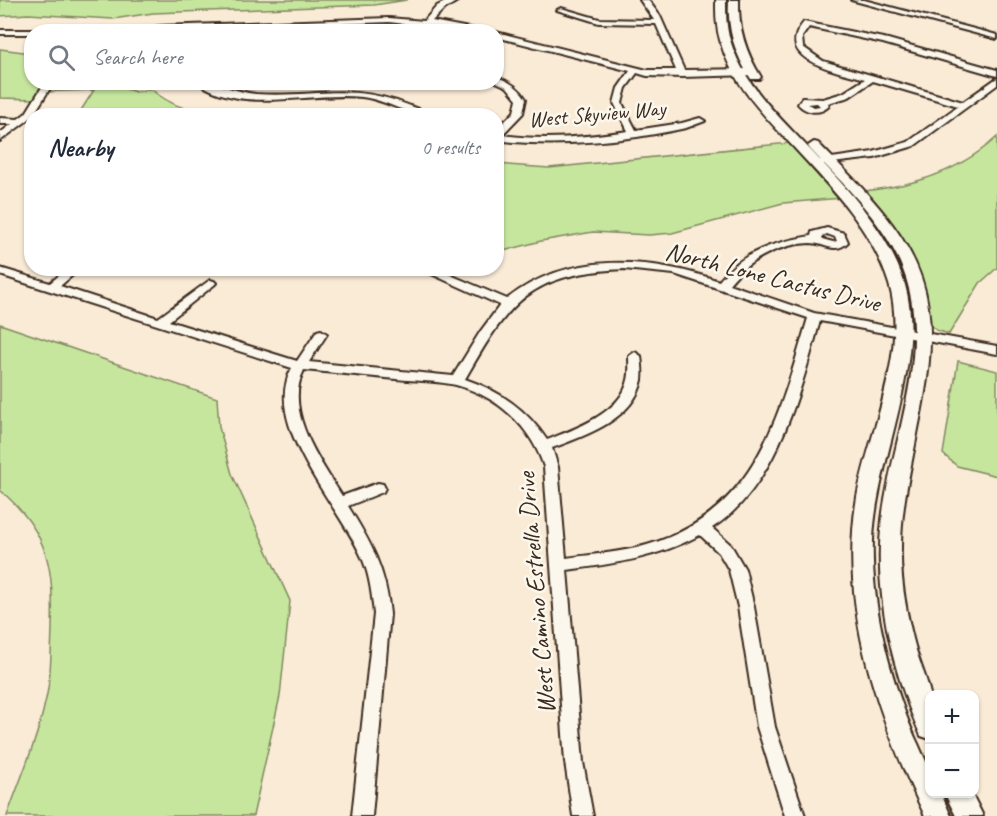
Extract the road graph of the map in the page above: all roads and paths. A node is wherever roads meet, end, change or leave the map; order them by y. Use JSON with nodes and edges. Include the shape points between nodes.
{"nodes":[{"id":1,"x":455,"y":0,"type":"edge"},
{"id":2,"x":644,"y":0,"type":"edge"},
{"id":3,"x":721,"y":0,"type":"edge"},
{"id":4,"x":734,"y":0,"type":"edge"},
{"id":5,"x":860,"y":0,"type":"edge"},
{"id":6,"x":561,"y":10,"type":"dead end"},
{"id":7,"x":956,"y":17,"type":"dead end"},
{"id":8,"x":427,"y":22,"type":"junction"},
{"id":9,"x":658,"y":22,"type":"junction"},
{"id":10,"x":946,"y":23,"type":"junction"},
{"id":11,"x":328,"y":24,"type":"edge"},
{"id":12,"x":439,"y":24,"type":"edge"},
{"id":13,"x":0,"y":32,"type":"edge"},
{"id":14,"x":24,"y":32,"type":"edge"},
{"id":15,"x":504,"y":36,"type":"edge"},
{"id":16,"x":997,"y":37,"type":"edge"},
{"id":17,"x":634,"y":71,"type":"junction"},
{"id":18,"x":745,"y":72,"type":"junction"},
{"id":19,"x":997,"y":73,"type":"edge"},
{"id":20,"x":682,"y":74,"type":"junction"},
{"id":21,"x":871,"y":79,"type":"junction"},
{"id":22,"x":997,"y":81,"type":"edge"},
{"id":23,"x":504,"y":83,"type":"edge"},
{"id":24,"x":45,"y":90,"type":"edge"},
{"id":25,"x":220,"y":90,"type":"edge"},
{"id":26,"x":823,"y":102,"type":"dead end"},
{"id":27,"x":965,"y":105,"type":"junction"},
{"id":28,"x":33,"y":108,"type":"edge"},
{"id":29,"x":405,"y":108,"type":"edge"},
{"id":30,"x":24,"y":119,"type":"edge"},
{"id":31,"x":0,"y":121,"type":"edge"},
{"id":32,"x":700,"y":121,"type":"dead end"},
{"id":33,"x":21,"y":122,"type":"junction"},
{"id":34,"x":0,"y":128,"type":"edge"},
{"id":35,"x":504,"y":128,"type":"edge"},
{"id":36,"x":12,"y":129,"type":"junction"},
{"id":37,"x":633,"y":132,"type":"junction"},
{"id":38,"x":504,"y":137,"type":"edge"},
{"id":39,"x":0,"y":138,"type":"edge"},
{"id":40,"x":822,"y":163,"type":"junction"},
{"id":41,"x":815,"y":239,"type":"dead end"},
{"id":42,"x":0,"y":271,"type":"edge"},
{"id":43,"x":66,"y":276,"type":"edge"},
{"id":44,"x":442,"y":276,"type":"edge"},
{"id":45,"x":210,"y":283,"type":"dead end"},
{"id":46,"x":722,"y":286,"type":"junction"},
{"id":47,"x":51,"y":288,"type":"junction"},
{"id":48,"x":507,"y":304,"type":"junction"},
{"id":49,"x":815,"y":316,"type":"junction"},
{"id":50,"x":160,"y":322,"type":"junction"},
{"id":51,"x":321,"y":334,"type":"dead end"},
{"id":52,"x":913,"y":334,"type":"junction"},
{"id":53,"x":997,"y":350,"type":"edge"},
{"id":54,"x":635,"y":356,"type":"dead end"},
{"id":55,"x":300,"y":366,"type":"junction"},
{"id":56,"x":457,"y":381,"type":"junction"},
{"id":57,"x":544,"y":446,"type":"junction"},
{"id":58,"x":378,"y":488,"type":"dead end"},
{"id":59,"x":340,"y":503,"type":"junction"},
{"id":60,"x":702,"y":528,"type":"junction"},
{"id":61,"x":560,"y":565,"type":"junction"},
{"id":62,"x":866,"y":594,"type":"junction"},
{"id":63,"x":892,"y":597,"type":"junction"},
{"id":64,"x":925,"y":714,"type":"edge"},
{"id":65,"x":960,"y":798,"type":"edge"},
{"id":66,"x":362,"y":816,"type":"edge"},
{"id":67,"x":583,"y":816,"type":"edge"},
{"id":68,"x":795,"y":816,"type":"edge"},
{"id":69,"x":938,"y":816,"type":"edge"},
{"id":70,"x":970,"y":816,"type":"edge"}],
"edges":[{"from":1,"to":8,"type":"street"},
{"from":2,"to":9,"type":"street"},
{"from":3,"to":18,"type":"street","via":[[727,49]]},
{"from":4,"to":18,"type":"street","via":[[733,27]]},
{"from":5,"to":10,"type":"street"},
{"from":6,"to":9,"type":"street","via":[[606,22]]},
{"from":7,"to":10,"type":"street"},
{"from":8,"to":11,"type":"street","via":[[372,20]]},
{"from":8,"to":12,"type":"street"},
{"from":9,"to":20,"type":"street"},
{"from":10,"to":16,"type":"street"},
{"from":13,"to":14,"type":"street"},
{"from":15,"to":17,"type":"street"},
{"from":17,"to":20,"type":"street"},
{"from":17,"to":37,"type":"street","via":[[618,95],[618,103]]},
{"from":18,"to":20,"type":"street"},
{"from":18,"to":40,"type":"street","via":[[757,100]]},
{"from":19,"to":21,"type":"street","via":[[807,24],[800,32],[796,42],[806,54],[826,66]]},
{"from":21,"to":26,"type":"street"},
{"from":21,"to":27,"type":"street"},
{"from":22,"to":27,"type":"street"},
{"from":23,"to":35,"type":"street","via":[[515,89],[522,104],[521,112]]},
{"from":24,"to":28,"type":"street"},
{"from":25,"to":29,"type":"street","via":[[250,95],[362,94]]},
{"from":27,"to":40,"type":"street","via":[[911,144],[874,155]]},
{"from":30,"to":33,"type":"street"},
{"from":31,"to":33,"type":"street"},
{"from":32,"to":37,"type":"street","name":"West Skyview Way"},
{"from":33,"to":36,"type":"street"},
{"from":34,"to":36,"type":"street"},
{"from":36,"to":39,"type":"street"},
{"from":37,"to":38,"type":"street","name":"West Skyview Way","via":[[542,141]]},
{"from":40,"to":52,"type":"street","via":[[885,256]]},
{"from":41,"to":46,"type":"street","via":[[773,247],[750,257],[733,270]]},
{"from":42,"to":47,"type":"street","name":"West Camino Estrella Drive"},
{"from":43,"to":47,"type":"street"},
{"from":44,"to":48,"type":"street"},
{"from":45,"to":50,"type":"street"},
{"from":46,"to":48,"type":"street","name":"North Lone Cactus Drive","via":[[654,268],[613,266],[555,276],[535,284]]},
{"from":46,"to":49,"type":"street","name":"North Lone Cactus Drive"},
{"from":47,"to":50,"type":"street","name":"West Camino Estrella Drive"},
{"from":48,"to":56,"type":"street","name":"North Lone Cactus Drive"},
{"from":49,"to":52,"type":"street","name":"North Lone Cactus Drive"},
{"from":49,"to":60,"type":"street","via":[[800,369],[764,462],[735,502]]},
{"from":50,"to":55,"type":"street","name":"West Camino Estrella Drive"},
{"from":51,"to":55,"type":"street"},
{"from":52,"to":53,"type":"street","name":"North Lone Cactus Drive"},
{"from":52,"to":62,"type":"street","via":[[867,498]]},
{"from":52,"to":63,"type":"street","via":[[918,380],[892,521]]},
{"from":54,"to":57,"type":"street","via":[[635,381],[623,402],[579,433]]},
{"from":55,"to":56,"type":"street","name":"West Camino Estrella Drive"},
{"from":55,"to":59,"type":"street","via":[[291,386],[290,404],[299,433]]},
{"from":56,"to":57,"type":"street","name":"West Camino Estrella Drive","via":[[508,405]]},
{"from":57,"to":61,"type":"street","name":"West Camino Estrella Drive","via":[[551,467]]},
{"from":58,"to":59,"type":"street"},
{"from":59,"to":66,"type":"street","via":[[379,581],[382,614]]},
{"from":60,"to":61,"type":"street","via":[[662,546]]},
{"from":60,"to":68,"type":"street","via":[[725,549],[737,569],[766,727]]},
{"from":61,"to":67,"type":"street","name":"West Camino Estrella Drive","via":[[574,762]]},
{"from":62,"to":63,"type":"street"},
{"from":62,"to":69,"type":"street","via":[[884,688],[905,747]]},
{"from":63,"to":64,"type":"street","via":[[907,662]]},
{"from":65,"to":70,"type":"street"}]}
